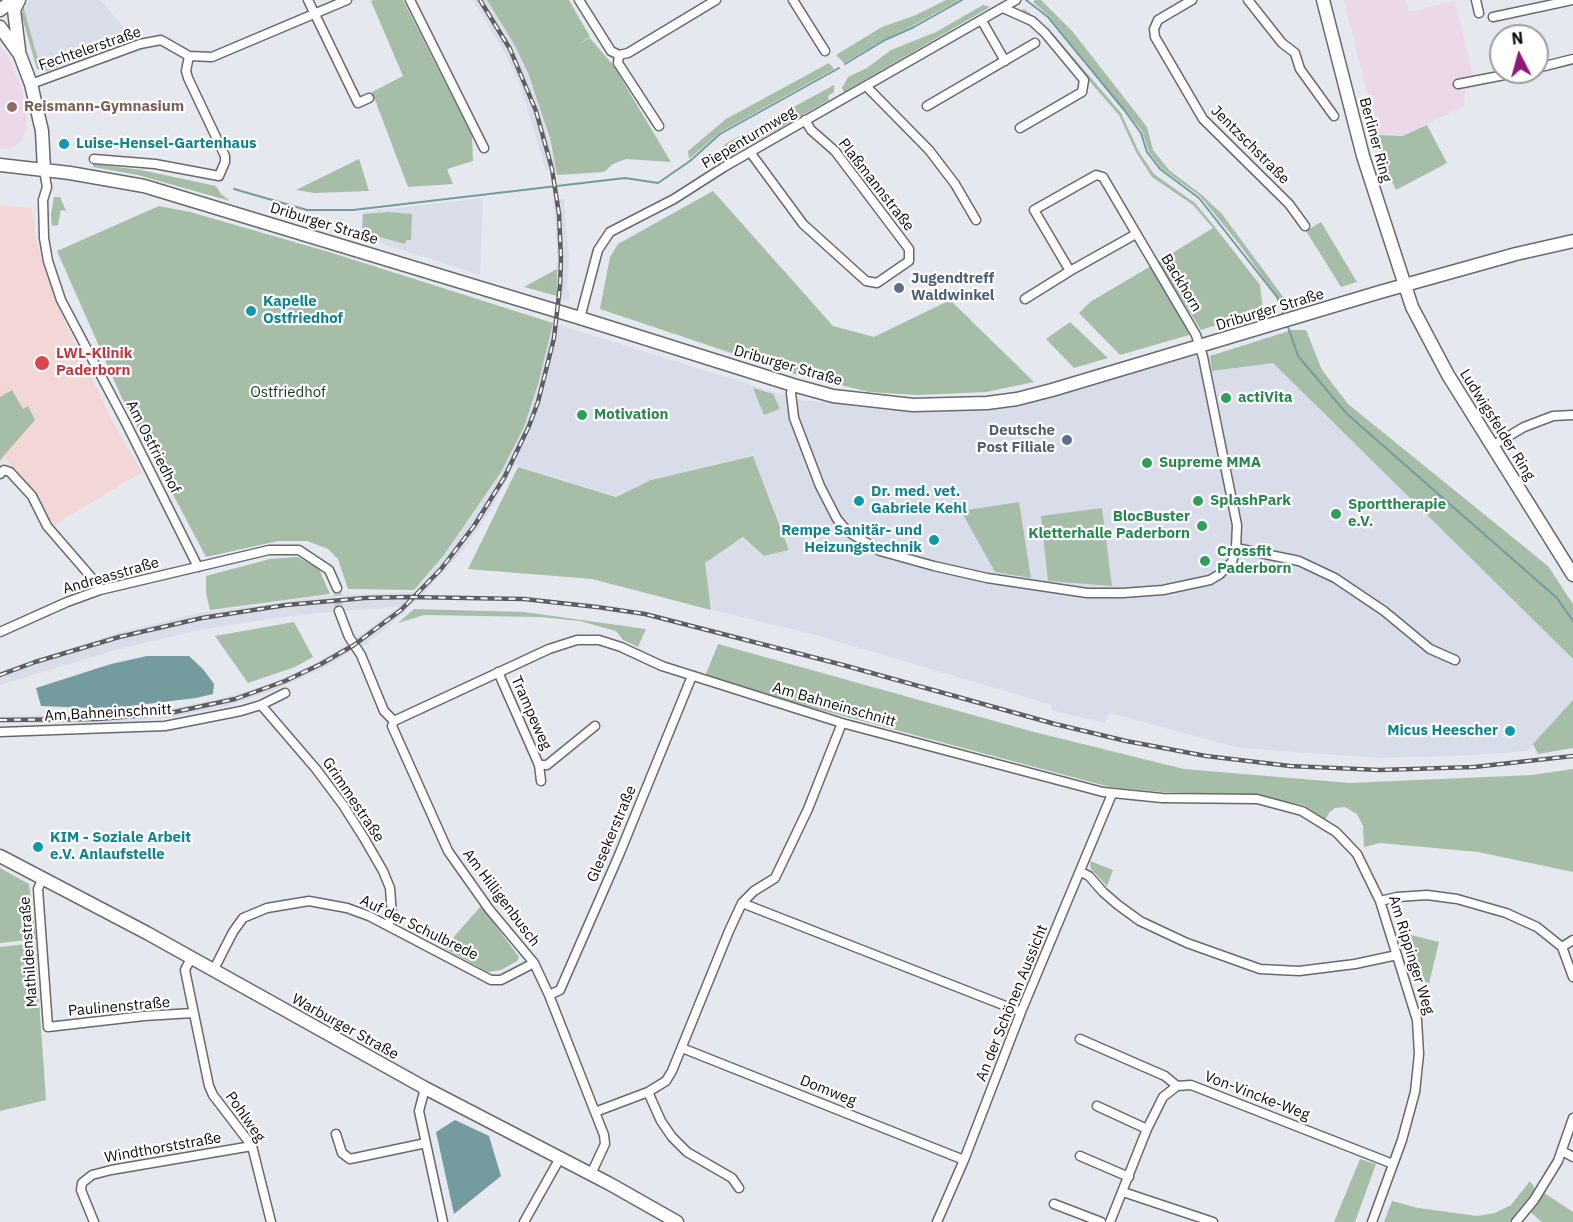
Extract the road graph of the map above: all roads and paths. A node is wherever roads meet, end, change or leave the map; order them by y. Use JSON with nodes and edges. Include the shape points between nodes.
{"nodes":[{"id":1,"x":13,"y":0,"type":"edge"},
{"id":2,"x":18,"y":0,"type":"edge"},
{"id":3,"x":308,"y":0,"type":"edge"},
{"id":4,"x":347,"y":0,"type":"edge"},
{"id":5,"x":410,"y":0,"type":"edge"},
{"id":6,"x":579,"y":0,"type":"edge"},
{"id":7,"x":716,"y":0,"type":"edge"},
{"id":8,"x":793,"y":0,"type":"edge"},
{"id":9,"x":1192,"y":0,"type":"edge"},
{"id":10,"x":1248,"y":0,"type":"edge"},
{"id":11,"x":1323,"y":0,"type":"edge"},
{"id":12,"x":1476,"y":0,"type":"edge"},
{"id":13,"x":1573,"y":0,"type":"edge"},
{"id":14,"x":1562,"y":1,"type":"edge"},
{"id":15,"x":1009,"y":4,"type":"edge"},
{"id":16,"x":0,"y":10,"type":"edge"},
{"id":17,"x":315,"y":13,"type":"junction"},
{"id":18,"x":1479,"y":14,"type":"dead end"},
{"id":19,"x":1494,"y":17,"type":"dead end"},
{"id":20,"x":982,"y":21,"type":"junction"},
{"id":21,"x":0,"y":27,"type":"edge"},
{"id":22,"x":1035,"y":43,"type":"dead end"},
{"id":23,"x":825,"y":51,"type":"dead end"},
{"id":24,"x":20,"y":55,"type":"junction"},
{"id":25,"x":620,"y":55,"type":"junction"},
{"id":26,"x":189,"y":56,"type":"junction"},
{"id":27,"x":1573,"y":59,"type":"edge"},
{"id":28,"x":1005,"y":61,"type":"junction"},
{"id":29,"x":1549,"y":65,"type":"edge"},
{"id":30,"x":1489,"y":78,"type":"edge"},
{"id":31,"x":31,"y":84,"type":"junction"},
{"id":32,"x":1458,"y":84,"type":"dead end"},
{"id":33,"x":866,"y":86,"type":"junction"},
{"id":34,"x":369,"y":98,"type":"dead end"},
{"id":35,"x":927,"y":106,"type":"dead end"},
{"id":36,"x":1334,"y":116,"type":"dead end"},
{"id":37,"x":805,"y":120,"type":"junction"},
{"id":38,"x":659,"y":126,"type":"dead end"},
{"id":39,"x":1020,"y":128,"type":"dead end"},
{"id":40,"x":484,"y":148,"type":"dead end"},
{"id":41,"x":750,"y":152,"type":"junction"},
{"id":42,"x":94,"y":159,"type":"dead end"},
{"id":43,"x":0,"y":165,"type":"edge"},
{"id":44,"x":44,"y":170,"type":"junction"},
{"id":45,"x":976,"y":220,"type":"dead end"},
{"id":46,"x":1305,"y":226,"type":"dead end"},
{"id":47,"x":1136,"y":234,"type":"junction"},
{"id":48,"x":1573,"y":241,"type":"edge"},
{"id":49,"x":1070,"y":271,"type":"junction"},
{"id":50,"x":1404,"y":286,"type":"junction"},
{"id":51,"x":1025,"y":299,"type":"dead end"},
{"id":52,"x":580,"y":318,"type":"junction"},
{"id":53,"x":1201,"y":346,"type":"junction"},
{"id":54,"x":793,"y":385,"type":"junction"},
{"id":55,"x":1573,"y":415,"type":"edge"},
{"id":56,"x":1492,"y":446,"type":"junction"},
{"id":57,"x":0,"y":474,"type":"edge"},
{"id":58,"x":1236,"y":548,"type":"junction"},
{"id":59,"x":198,"y":567,"type":"junction"},
{"id":60,"x":1573,"y":575,"type":"edge"},
{"id":61,"x":337,"y":588,"type":"tunnel mouth"},
{"id":62,"x":100,"y":590,"type":"junction"},
{"id":63,"x":339,"y":612,"type":"tunnel mouth"},
{"id":64,"x":0,"y":632,"type":"edge"},
{"id":65,"x":1455,"y":660,"type":"dead end"},
{"id":66,"x":498,"y":672,"type":"junction"},
{"id":67,"x":692,"y":676,"type":"junction"},
{"id":68,"x":285,"y":693,"type":"dead end"},
{"id":69,"x":261,"y":705,"type":"junction"},
{"id":70,"x":394,"y":721,"type":"junction"},
{"id":71,"x":842,"y":723,"type":"junction"},
{"id":72,"x":595,"y":726,"type":"dead end"},
{"id":73,"x":0,"y":732,"type":"edge"},
{"id":74,"x":539,"y":765,"type":"junction"},
{"id":75,"x":541,"y":781,"type":"dead end"},
{"id":76,"x":1113,"y":794,"type":"junction"},
{"id":77,"x":1286,"y":806,"type":"joint"},
{"id":78,"x":0,"y":856,"type":"edge"},
{"id":79,"x":1081,"y":872,"type":"junction"},
{"id":80,"x":43,"y":877,"type":"junction"},
{"id":81,"x":1380,"y":901,"type":"junction"},
{"id":82,"x":742,"y":903,"type":"junction"},
{"id":83,"x":388,"y":925,"type":"junction"},
{"id":84,"x":1573,"y":940,"type":"edge"},
{"id":85,"x":1562,"y":947,"type":"junction"},
{"id":86,"x":1397,"y":955,"type":"junction"},
{"id":87,"x":191,"y":958,"type":"junction"},
{"id":88,"x":534,"y":963,"type":"junction"},
{"id":89,"x":213,"y":971,"type":"junction"},
{"id":90,"x":1573,"y":977,"type":"edge"},
{"id":91,"x":549,"y":995,"type":"junction"},
{"id":92,"x":1021,"y":1012,"type":"junction"},
{"id":93,"x":193,"y":1013,"type":"junction"},
{"id":94,"x":48,"y":1027,"type":"joint"},
{"id":95,"x":1080,"y":1039,"type":"dead end"},
{"id":96,"x":682,"y":1048,"type":"junction"},
{"id":97,"x":1177,"y":1086,"type":"junction"},
{"id":98,"x":425,"y":1088,"type":"junction"},
{"id":99,"x":648,"y":1092,"type":"junction"},
{"id":100,"x":1097,"y":1106,"type":"dead end"},
{"id":101,"x":595,"y":1112,"type":"junction"},
{"id":102,"x":1573,"y":1118,"type":"edge"},
{"id":103,"x":1147,"y":1129,"type":"junction"},
{"id":104,"x":336,"y":1134,"type":"dead end"},
{"id":105,"x":426,"y":1143,"type":"junction"},
{"id":106,"x":252,"y":1146,"type":"junction"},
{"id":107,"x":1562,"y":1152,"type":"junction"},
{"id":108,"x":1080,"y":1156,"type":"dead end"},
{"id":109,"x":1573,"y":1157,"type":"edge"},
{"id":110,"x":560,"y":1158,"type":"junction"},
{"id":111,"x":964,"y":1160,"type":"junction"},
{"id":112,"x":1393,"y":1164,"type":"junction"},
{"id":113,"x":591,"y":1174,"type":"junction"},
{"id":114,"x":1129,"y":1177,"type":"junction"},
{"id":115,"x":739,"y":1188,"type":"dead end"},
{"id":116,"x":1123,"y":1192,"type":"junction"},
{"id":117,"x":1054,"y":1204,"type":"dead end"},
{"id":118,"x":94,"y":1222,"type":"edge"},
{"id":119,"x":271,"y":1222,"type":"edge"},
{"id":120,"x":443,"y":1222,"type":"edge"},
{"id":121,"x":524,"y":1222,"type":"edge"},
{"id":122,"x":677,"y":1222,"type":"edge"},
{"id":123,"x":937,"y":1222,"type":"edge"},
{"id":124,"x":1101,"y":1222,"type":"edge"},
{"id":125,"x":1110,"y":1222,"type":"edge"},
{"id":126,"x":1213,"y":1222,"type":"edge"},
{"id":127,"x":1372,"y":1222,"type":"edge"},
{"id":128,"x":1516,"y":1222,"type":"edge"}],
"edges":[{"from":1,"to":16,"type":"main road"},
{"from":2,"to":24,"type":"main road","via":[[14,10]]},
{"from":3,"to":17,"type":"street"},
{"from":4,"to":17,"type":"street"},
{"from":5,"to":40,"type":"street"},
{"from":6,"to":25,"type":"street","via":[[611,51]]},
{"from":7,"to":25,"type":"street","via":[[628,54]]},
{"from":8,"to":23,"type":"street"},
{"from":9,"to":46,"type":"street","name":"Jentzschstraße","via":[[1158,20],[1155,36],[1203,119],[1289,204]]},
{"from":10,"to":36,"type":"street","via":[[1282,43],[1295,53],[1300,69]]},
{"from":11,"to":50,"type":"main road","name":"Berliner Ring","via":[[1363,156]]},
{"from":12,"to":18,"type":"street"},
{"from":13,"to":14,"type":"street"},
{"from":14,"to":19,"type":"street"},
{"from":15,"to":20,"type":"street","name":"Piepenturmweg"},
{"from":15,"to":39,"type":"street","name":"Piepenturmweg","via":[[1045,33],[1084,80],[1082,92]]},
{"from":17,"to":26,"type":"street","via":[[212,57]]},
{"from":17,"to":34,"type":"street","via":[[358,103]]},
{"from":20,"to":28,"type":"street"},
{"from":20,"to":33,"type":"street","name":"Piepenturmweg"},
{"from":21,"to":24,"type":"main road"},
{"from":22,"to":28,"type":"street"},
{"from":24,"to":31,"type":"main road"},
{"from":25,"to":38,"type":"street","via":[[618,63]]},
{"from":26,"to":31,"type":"street","name":"Fechtelerstraße","via":[[161,40]]},
{"from":26,"to":42,"type":"street","via":[[188,78],[225,156],[219,176],[155,164]]},
{"from":27,"to":29,"type":"street"},
{"from":28,"to":35,"type":"street"},
{"from":30,"to":32,"type":"street"},
{"from":31,"to":44,"type":"main road","via":[[42,131]]},
{"from":33,"to":37,"type":"street","name":"Piepenturmweg"},
{"from":33,"to":45,"type":"street","via":[[929,150]]},
{"from":37,"to":41,"type":"street","name":"Piepenturmweg"},
{"from":37,"to":41,"type":"street","name":"Plaßmannstraße","via":[[835,150],[909,249],[909,261],[877,283],[866,280],[803,224]]},
{"from":41,"to":52,"type":"street","name":"Piepenturmweg","via":[[674,199],[610,232],[598,250]]},
{"from":43,"to":44,"type":"main road","name":"Driburger Straße"},
{"from":44,"to":52,"type":"main road","name":"Driburger Straße","via":[[176,195]]},
{"from":44,"to":59,"type":"street","name":"Am Ostfriedhof","via":[[44,238],[61,300]]},
{"from":47,"to":49,"type":"street"},
{"from":47,"to":49,"type":"street","name":"Backhorn","via":[[1103,177],[1096,175],[1034,210]]},
{"from":47,"to":53,"type":"street","name":"Backhorn"},
{"from":48,"to":50,"type":"main road","name":"Driburger Straße"},
{"from":49,"to":51,"type":"street"},
{"from":50,"to":53,"type":"main road","name":"Driburger Straße"},
{"from":50,"to":56,"type":"main road","name":"Ludwigsfelder Ring","via":[[1422,328]]},
{"from":52,"to":54,"type":"main road","name":"Driburger Straße"},
{"from":53,"to":54,"type":"main road","name":"Driburger Straße","via":[[1052,390],[987,403],[874,402]]},
{"from":53,"to":58,"type":"street","name":"Backhorn","via":[[1237,525]]},
{"from":54,"to":58,"type":"street","via":[[794,418],[823,493],[847,531],[880,551],[987,578],[1114,594],[1203,583],[1228,566]]},
{"from":55,"to":56,"type":"street","via":[[1553,416],[1524,427]]},
{"from":56,"to":60,"type":"main road","name":"Ludwigsfelder Ring"},
{"from":57,"to":62,"type":"street","via":[[4,470],[10,472],[32,496],[47,526]]},
{"from":58,"to":65,"type":"street","via":[[1299,561],[1335,578],[1430,649]]},
{"from":59,"to":61,"type":"street","via":[[269,550],[299,550],[329,570]]},
{"from":59,"to":62,"type":"street","name":"Andreasstraße"},
{"from":62,"to":64,"type":"street","name":"Andreasstraße"},
{"from":63,"to":70,"type":"street","name":"Am Hilligenbusch","via":[[384,711]]},
{"from":66,"to":67,"type":"street","name":"Am Bahneinschnitt","via":[[567,643],[588,639],[621,646]]},
{"from":66,"to":70,"type":"street","name":"Am Bahneinschnitt"},
{"from":66,"to":74,"type":"street","name":"Trampeweg"},
{"from":67,"to":71,"type":"street","name":"Am Bahneinschnitt"},
{"from":67,"to":91,"type":"street","name":"Glesekerstraße","via":[[560,990]]},
{"from":68,"to":69,"type":"street","name":"Am Bahneinschnitt"},
{"from":69,"to":73,"type":"street","name":"Am Bahneinschnitt","via":[[165,726]]},
{"from":69,"to":83,"type":"street","name":"Grimmestraße","via":[[316,769],[364,838],[390,888],[392,916]]},
{"from":70,"to":88,"type":"street","name":"Am Hilligenbusch","via":[[392,726],[448,851]]},
{"from":71,"to":76,"type":"street","name":"Am Bahneinschnitt"},
{"from":71,"to":82,"type":"street","via":[[775,878]]},
{"from":72,"to":74,"type":"street","name":"Trampeweg","via":[[547,765]]},
{"from":74,"to":75,"type":"street","name":"Trampeweg"},
{"from":76,"to":77,"type":"street","name":"Am Bahneinschnitt","via":[[1257,799]]},
{"from":76,"to":79,"type":"street","name":"An der Schönen Aussicht"},
{"from":77,"to":81,"type":"street","name":"Am Rippinger Weg","via":[[1336,832],[1355,851]]},
{"from":78,"to":80,"type":"main road","name":"Warburger Straße"},
{"from":79,"to":86,"type":"street","via":[[1140,921],[1260,969],[1299,971]]},
{"from":79,"to":92,"type":"street","name":"An der Schönen Aussicht"},
{"from":80,"to":87,"type":"main road","name":"Warburger Straße"},
{"from":80,"to":94,"type":"street","name":"Mathildenstraße","via":[[38,889]]},
{"from":81,"to":85,"type":"street","via":[[1427,895],[1457,899],[1537,927]]},
{"from":81,"to":86,"type":"street","name":"Am Rippinger Weg"},
{"from":82,"to":92,"type":"street"},
{"from":82,"to":96,"type":"street","via":[[719,950]]},
{"from":83,"to":88,"type":"street","name":"Auf der Schulbrede","via":[[491,980],[501,980]]},
{"from":83,"to":89,"type":"street","name":"Auf der Schulbrede","via":[[359,911],[316,902],[267,908],[243,918]]},
{"from":84,"to":85,"type":"street"},
{"from":85,"to":90,"type":"street"},
{"from":86,"to":112,"type":"street","name":"Am Rippinger Weg","via":[[1417,1020],[1419,1054],[1415,1092]]},
{"from":87,"to":89,"type":"main road","name":"Warburger Straße"},
{"from":87,"to":93,"type":"street","name":"Pohlweg","via":[[185,970]]},
{"from":88,"to":91,"type":"street","name":"Am Hilligenbusch"},
{"from":89,"to":98,"type":"main road","name":"Warburger Straße"},
{"from":91,"to":101,"type":"street","name":"Am Hilligenbusch"},
{"from":92,"to":111,"type":"street","name":"An der Schönen Aussicht"},
{"from":93,"to":94,"type":"street","name":"Paulinenstraße"},
{"from":93,"to":106,"type":"street","name":"Pohlweg","via":[[208,1086]]},
{"from":95,"to":97,"type":"street","name":"Von-Vincke-Weg","via":[[1165,1076]]},
{"from":96,"to":99,"type":"street","via":[[666,1081]]},
{"from":96,"to":111,"type":"street","name":"Domweg"},
{"from":97,"to":103,"type":"street","via":[[1163,1097]]},
{"from":97,"to":112,"type":"street","name":"Von-Vincke-Weg","via":[[1191,1084]]},
{"from":98,"to":105,"type":"street","via":[[418,1111]]},
{"from":98,"to":110,"type":"main road","name":"Warburger Straße"},
{"from":99,"to":101,"type":"street"},
{"from":99,"to":115,"type":"street","via":[[672,1137],[687,1152],[732,1178]]},
{"from":100,"to":103,"type":"street"},
{"from":101,"to":113,"type":"street","name":"Am Hilligenbusch","via":[[604,1144]]},
{"from":102,"to":107,"type":"street"},
{"from":103,"to":114,"type":"street"},
{"from":104,"to":105,"type":"street","via":[[342,1154],[350,1159]]},
{"from":105,"to":120,"type":"street"},
{"from":106,"to":118,"type":"street","name":"Windthorststraße","via":[[92,1175],[82,1183],[81,1190]]},
{"from":106,"to":119,"type":"street","name":"Pohlweg"},
{"from":107,"to":109,"type":"street"},
{"from":107,"to":128,"type":"street"},
{"from":108,"to":114,"type":"street"},
{"from":110,"to":113,"type":"main road","name":"Warburger Straße"},
{"from":110,"to":121,"type":"street"},
{"from":111,"to":123,"type":"street","name":"An der Schönen Aussicht"},
{"from":112,"to":127,"type":"street","name":"Am Rippinger Weg"},
{"from":113,"to":122,"type":"main road","name":"Warburger Straße"},
{"from":114,"to":116,"type":"street"},
{"from":116,"to":125,"type":"street"},
{"from":116,"to":126,"type":"street"},
{"from":117,"to":124,"type":"street"}]}
